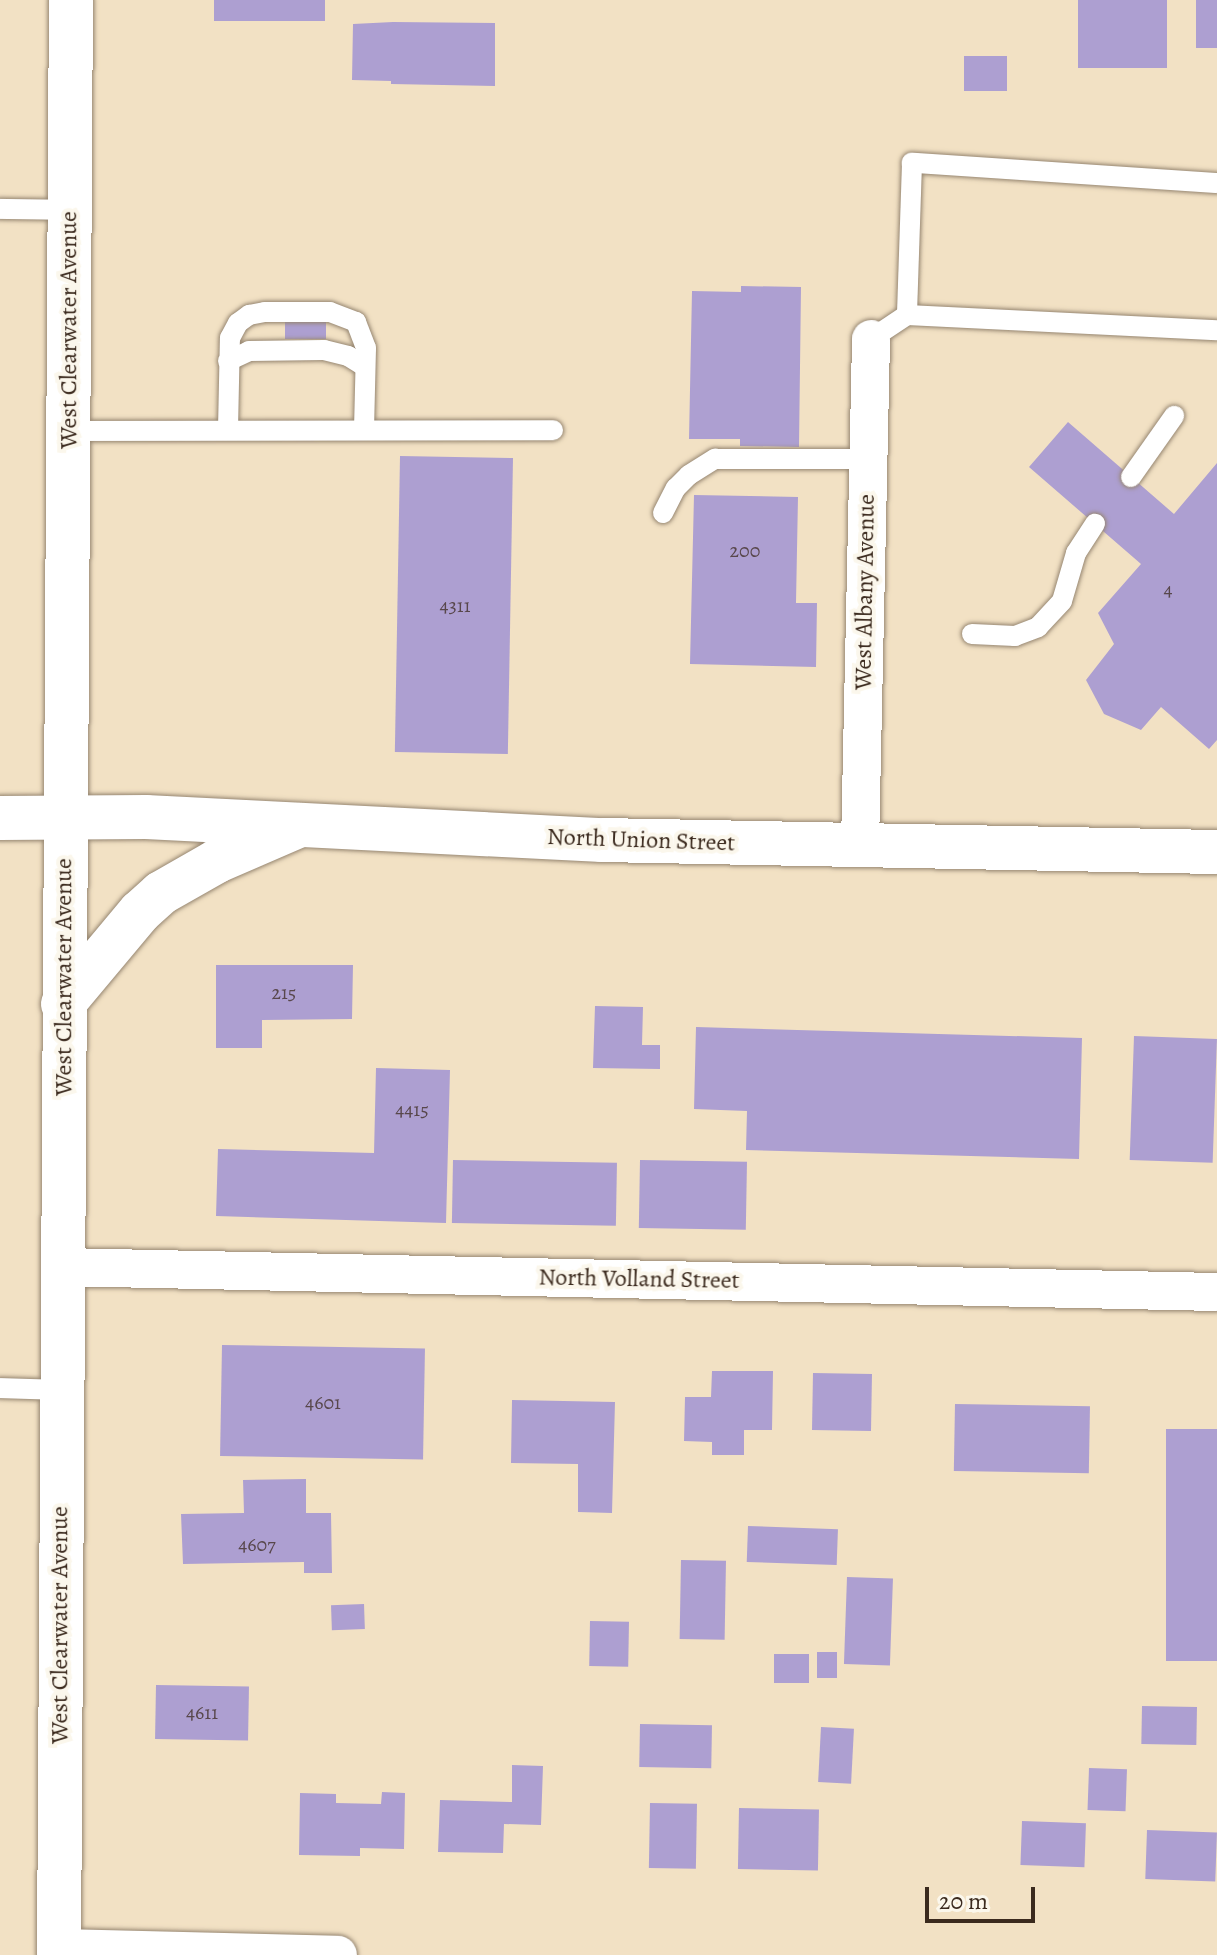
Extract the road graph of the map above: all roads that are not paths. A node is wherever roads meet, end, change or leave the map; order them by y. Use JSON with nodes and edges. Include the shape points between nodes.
{"nodes":[{"id":1,"x":71,"y":0,"type":"edge"},
{"id":2,"x":1217,"y":183,"type":"edge"},
{"id":3,"x":0,"y":209,"type":"edge"},
{"id":4,"x":70,"y":210,"type":"junction"},
{"id":5,"x":907,"y":315,"type":"junction"},
{"id":6,"x":1217,"y":330,"type":"edge"},
{"id":7,"x":871,"y":339,"type":"joint"},
{"id":8,"x":228,"y":361,"type":"junction"},
{"id":9,"x":364,"y":366,"type":"junction"},
{"id":10,"x":1174,"y":416,"type":"dead end"},
{"id":11,"x":228,"y":430,"type":"junction"},
{"id":12,"x":364,"y":430,"type":"junction"},
{"id":13,"x":553,"y":430,"type":"dead end"},
{"id":14,"x":68,"y":431,"type":"junction"},
{"id":15,"x":868,"y":459,"type":"junction"},
{"id":16,"x":1131,"y":477,"type":"dead end"},
{"id":17,"x":663,"y":513,"type":"dead end"},
{"id":18,"x":1095,"y":524,"type":"dead end"},
{"id":19,"x":972,"y":634,"type":"dead end"},
{"id":20,"x":0,"y":818,"type":"edge"},
{"id":21,"x":65,"y":818,"type":"junction"},
{"id":22,"x":300,"y":825,"type":"junction"},
{"id":23,"x":860,"y":845,"type":"junction"},
{"id":24,"x":1217,"y":852,"type":"edge"},
{"id":25,"x":63,"y":1004,"type":"junction"},
{"id":26,"x":62,"y":1267,"type":"junction"},
{"id":27,"x":1217,"y":1292,"type":"edge"},
{"id":28,"x":0,"y":1388,"type":"edge"},
{"id":29,"x":60,"y":1390,"type":"junction"},
{"id":30,"x":59,"y":1952,"type":"edge"},
{"id":31,"x":338,"y":1955,"type":"edge"}],
"edges":[{"from":1,"to":4,"type":"main road","name":"West Clearwater Avenue"},
{"from":2,"to":5,"type":"lane","via":[[912,163]]},
{"from":3,"to":4,"type":"lane"},
{"from":4,"to":14,"type":"main road","name":"West Clearwater Avenue"},
{"from":5,"to":6,"type":"lane"},
{"from":5,"to":7,"type":"lane"},
{"from":7,"to":15,"type":"street","name":"West Albany Avenue"},
{"from":8,"to":9,"type":"lane","via":[[249,351],[324,350]]},
{"from":8,"to":9,"type":"lane","via":[[230,338],[249,315],[330,312],[356,322],[363,333]]},
{"from":8,"to":11,"type":"lane"},
{"from":9,"to":12,"type":"lane"},
{"from":10,"to":16,"type":"lane"},
{"from":11,"to":12,"type":"lane"},
{"from":11,"to":14,"type":"lane"},
{"from":12,"to":13,"type":"lane"},
{"from":14,"to":21,"type":"main road","name":"West Clearwater Avenue"},
{"from":15,"to":17,"type":"lane","via":[[715,459],[676,488]]},
{"from":15,"to":23,"type":"street","name":"West Albany Avenue"},
{"from":18,"to":19,"type":"lane","via":[[1076,553],[1062,601],[1038,627],[1015,636]]},
{"from":20,"to":21,"type":"main road"},
{"from":21,"to":22,"type":"main road","name":"North Union Street"},
{"from":21,"to":25,"type":"main road","name":"West Clearwater Avenue"},
{"from":22,"to":23,"type":"main road","name":"North Union Street","via":[[602,840]]},
{"from":22,"to":25,"type":"main road","via":[[217,861],[161,893]]},
{"from":23,"to":24,"type":"main road","name":"North Union Street"},
{"from":25,"to":26,"type":"main road","name":"West Clearwater Avenue"},
{"from":26,"to":27,"type":"street","name":"North Volland Street"},
{"from":26,"to":29,"type":"main road","name":"West Clearwater Avenue"},
{"from":28,"to":29,"type":"lane"},
{"from":29,"to":30,"type":"main road","name":"West Clearwater Avenue"},
{"from":30,"to":31,"type":"street"}]}
